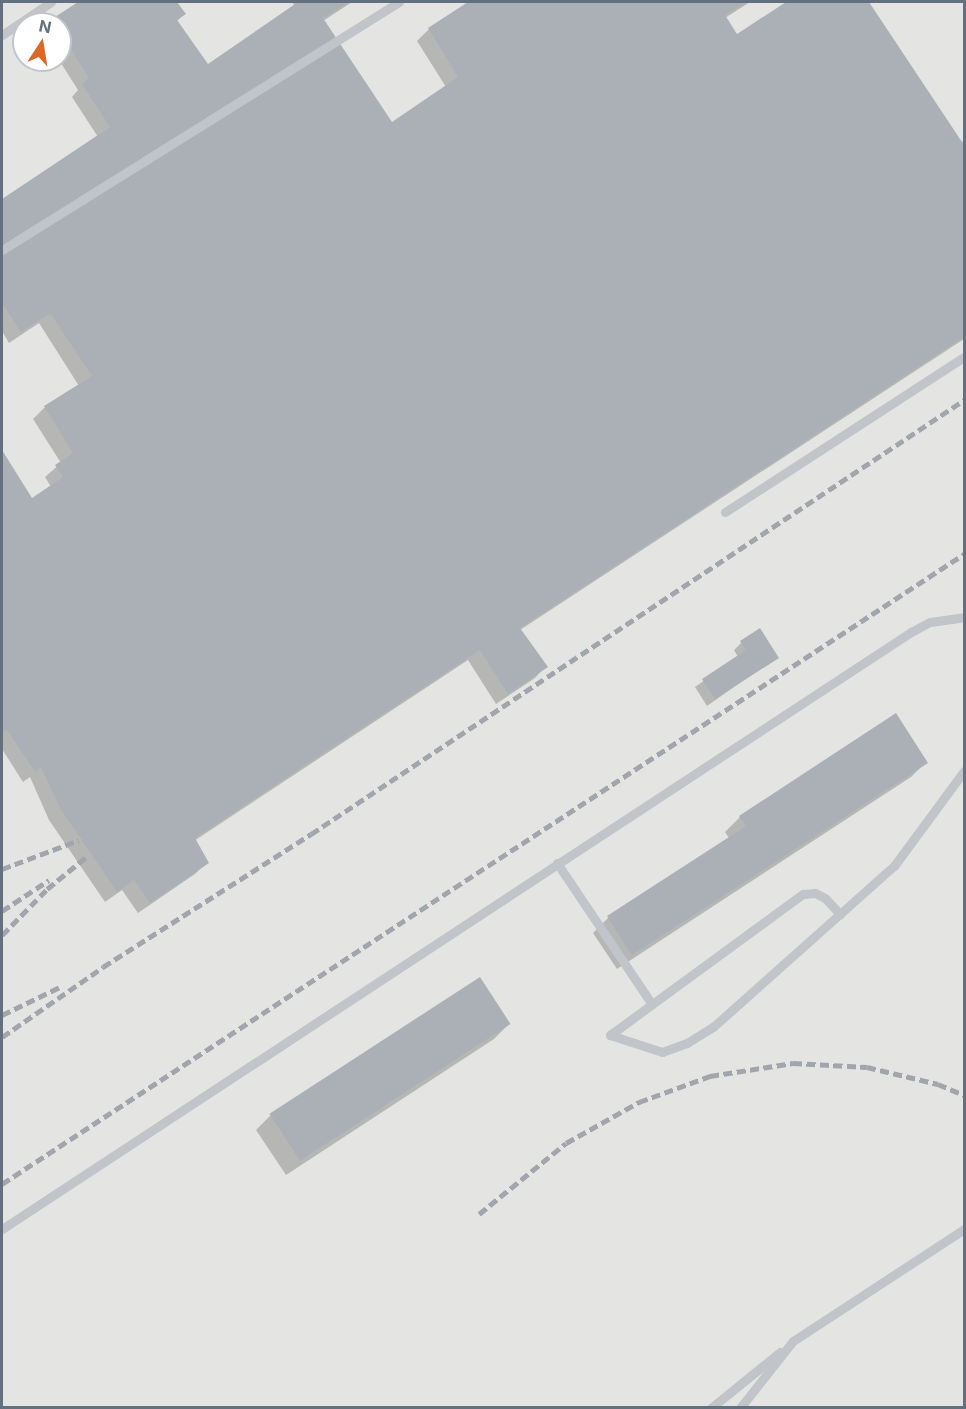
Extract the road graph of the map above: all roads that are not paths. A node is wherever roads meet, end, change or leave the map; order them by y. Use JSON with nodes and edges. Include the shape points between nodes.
{"nodes":[{"id":1,"x":51,"y":2,"type":"edge"},
{"id":2,"x":399,"y":2,"type":"edge"},
{"id":3,"x":2,"y":34,"type":"edge"},
{"id":4,"x":2,"y":250,"type":"edge"},
{"id":5,"x":964,"y":357,"type":"edge"},
{"id":6,"x":725,"y":512,"type":"dead end"},
{"id":7,"x":964,"y":617,"type":"edge"},
{"id":8,"x":964,"y":771,"type":"edge"},
{"id":9,"x":557,"y":863,"type":"junction"},
{"id":10,"x":840,"y":914,"type":"junction"},
{"id":11,"x":651,"y":1003,"type":"junction"},
{"id":12,"x":2,"y":1229,"type":"edge"},
{"id":13,"x":964,"y":1229,"type":"edge"},
{"id":14,"x":794,"y":1341,"type":"junction"},
{"id":15,"x":711,"y":1407,"type":"edge"},
{"id":16,"x":740,"y":1407,"type":"edge"}],
"edges":[{"from":1,"to":3,"type":"lane"},
{"from":2,"to":4,"type":"lane"},
{"from":5,"to":6,"type":"lane"},
{"from":7,"to":9,"type":"lane","via":[[930,622],[911,632]]},
{"from":8,"to":10,"type":"lane","via":[[894,866]]},
{"from":9,"to":11,"type":"lane"},
{"from":9,"to":12,"type":"lane"},
{"from":10,"to":11,"type":"lane","via":[[825,898],[815,893],[803,894]]},
{"from":10,"to":11,"type":"lane","via":[[713,1027],[687,1043],[662,1052],[610,1035]]},
{"from":13,"to":14,"type":"lane"},
{"from":14,"to":15,"type":"lane"},
{"from":14,"to":16,"type":"lane"}]}
